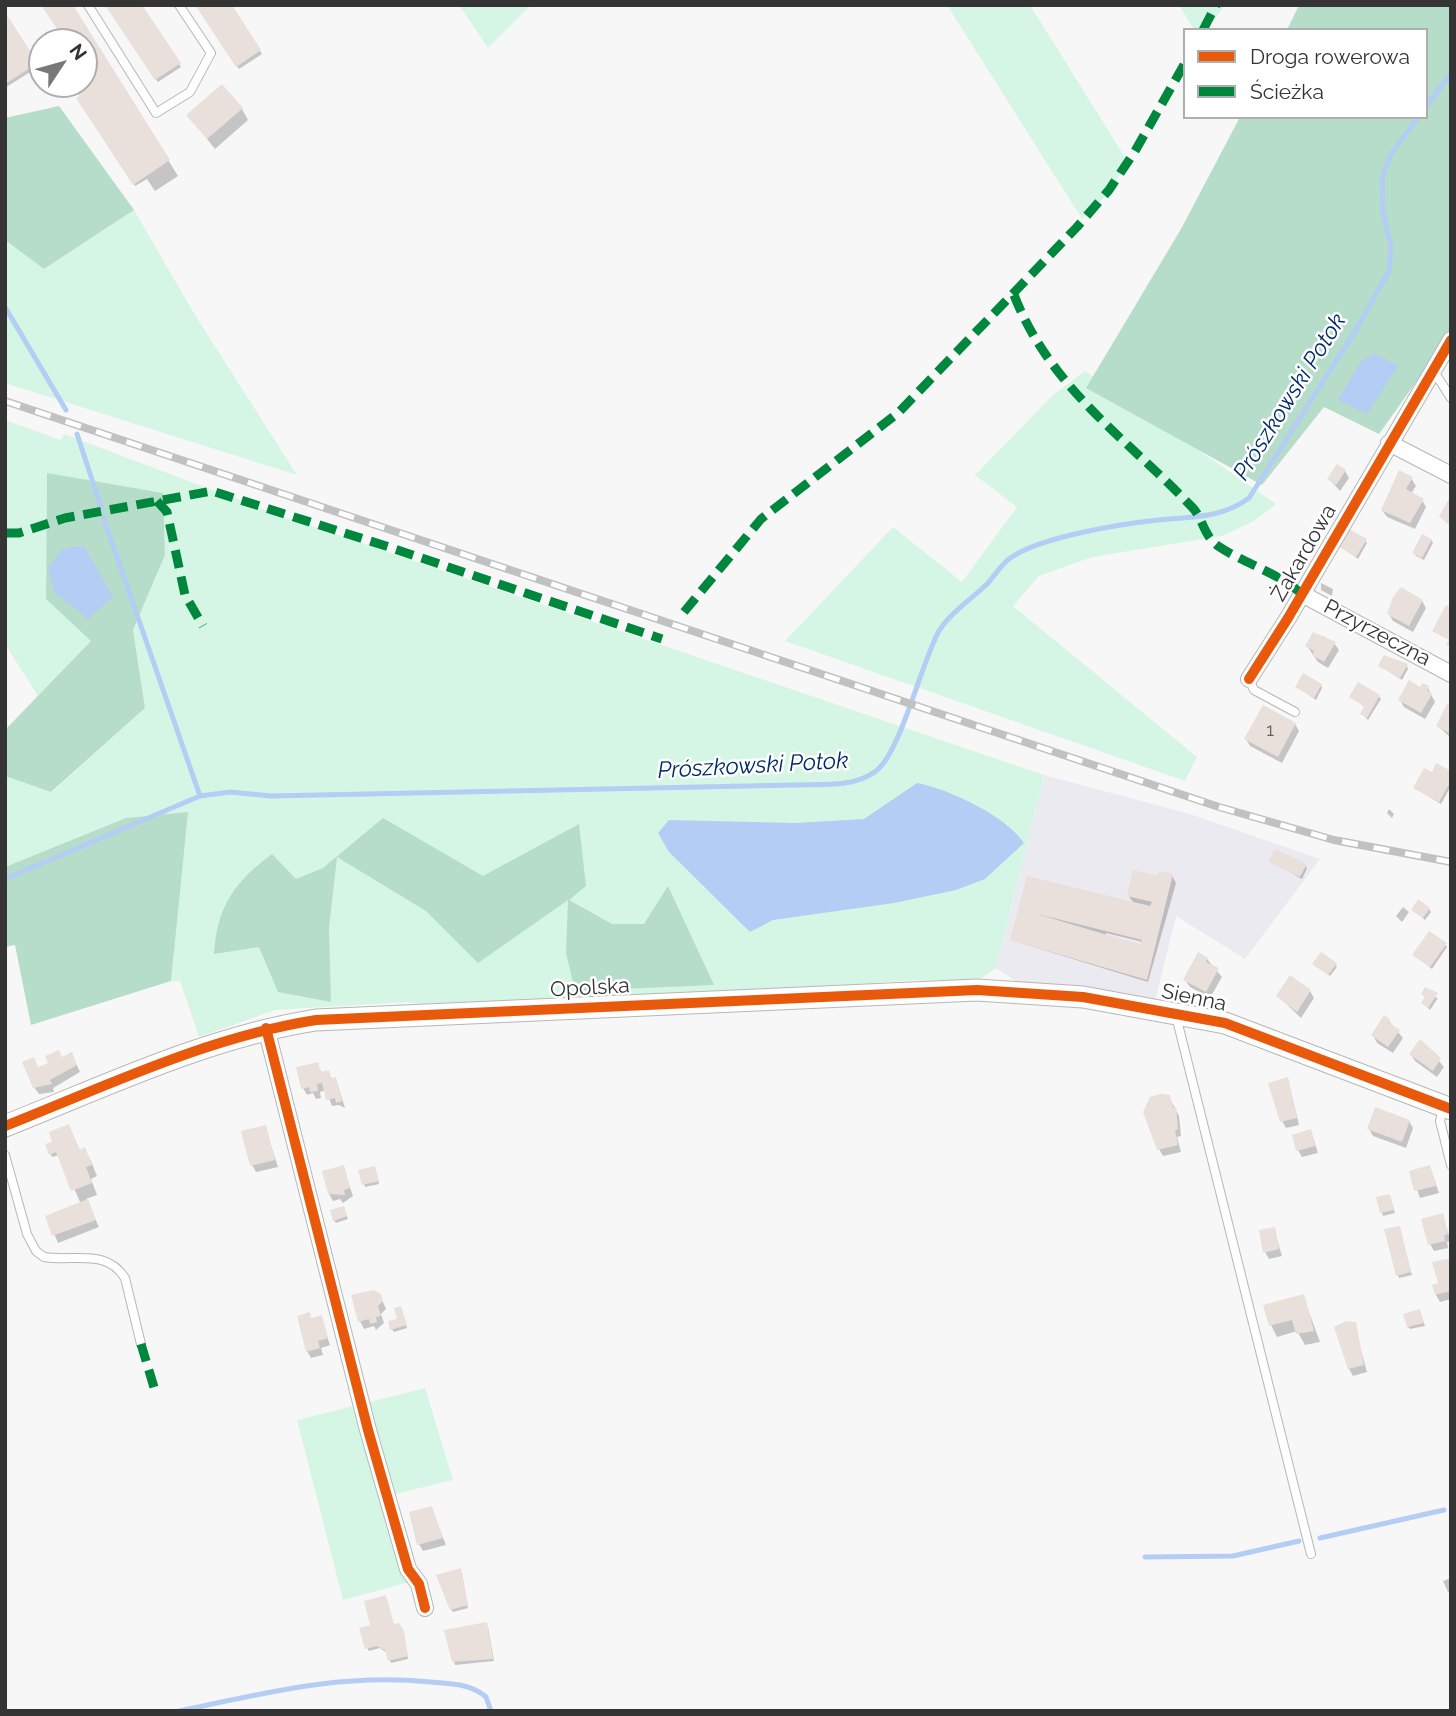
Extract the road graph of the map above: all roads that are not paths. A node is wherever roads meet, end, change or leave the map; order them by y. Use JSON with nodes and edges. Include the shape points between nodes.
{"nodes":[{"id":1,"x":88,"y":5,"type":"edge"},
{"id":2,"x":179,"y":5,"type":"edge"},
{"id":3,"x":1451,"y":340,"type":"edge"},
{"id":4,"x":1433,"y":370,"type":"junction"},
{"id":5,"x":1451,"y":398,"type":"edge"},
{"id":6,"x":1389,"y":443,"type":"junction"},
{"id":7,"x":1451,"y":475,"type":"edge"},
{"id":8,"x":1302,"y":594,"type":"junction"},
{"id":9,"x":1451,"y":674,"type":"edge"},
{"id":10,"x":1249,"y":679,"type":"joint"},
{"id":11,"x":1295,"y":712,"type":"dead end"},
{"id":12,"x":916,"y":990,"type":"joint"},
{"id":13,"x":1175,"y":1013,"type":"junction"},
{"id":14,"x":266,"y":1028,"type":"junction"},
{"id":15,"x":1447,"y":1107,"type":"edge"},
{"id":16,"x":5,"y":1126,"type":"edge"},
{"id":17,"x":5,"y":1155,"type":"edge"},
{"id":18,"x":1451,"y":1166,"type":"edge"},
{"id":19,"x":141,"y":1344,"type":"dead end"},
{"id":20,"x":1311,"y":1554,"type":"dead end"},
{"id":21,"x":425,"y":1608,"type":"dead end"}],
"edges":[{"from":1,"to":2,"type":"lane","via":[[156,113],[190,92],[211,53]]},
{"from":3,"to":4,"type":"street","name":"Żakardowa"},
{"from":4,"to":5,"type":"lane"},
{"from":4,"to":6,"type":"street","name":"Żakardowa"},
{"from":6,"to":7,"type":"street"},
{"from":6,"to":8,"type":"street","name":"Żakardowa"},
{"from":8,"to":9,"type":"street","name":"Przyrzeczna"},
{"from":8,"to":10,"type":"street","name":"Żakardowa"},
{"from":10,"to":11,"type":"lane","via":[[1255,690]]},
{"from":12,"to":13,"type":"street","name":"Sienna","via":[[1033,992]]},
{"from":12,"to":14,"type":"street","name":"Opolska","via":[[316,1020]]},
{"from":13,"to":15,"type":"street","name":"Sienna","via":[[1258,1034]]},
{"from":13,"to":20,"type":"lane"},
{"from":14,"to":16,"type":"street","name":"Opolska"},
{"from":14,"to":21,"type":"street","via":[[368,1430],[408,1569],[419,1584]]},
{"from":15,"to":18,"type":"lane","via":[[1440,1121]]},
{"from":17,"to":19,"type":"lane","via":[[31,1244],[44,1257],[111,1261],[125,1278]]}]}
